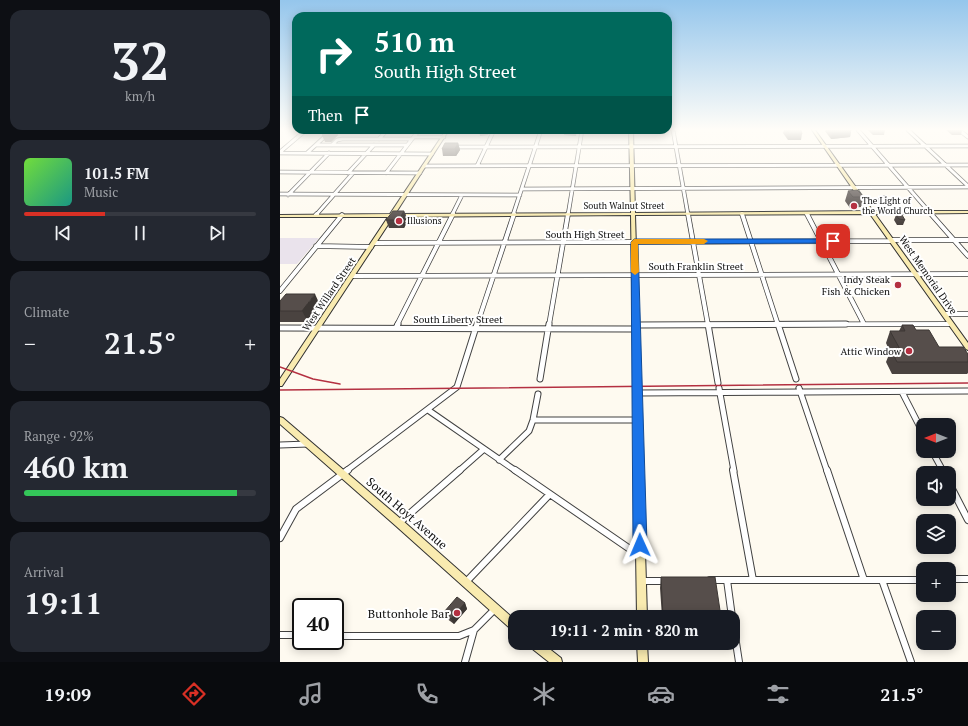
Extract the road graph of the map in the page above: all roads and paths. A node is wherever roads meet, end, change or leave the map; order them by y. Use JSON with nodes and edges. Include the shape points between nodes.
{"nodes":[{"id":1,"x":322,"y":161,"type":"edge"},
{"id":2,"x":360,"y":161,"type":"edge"},
{"id":3,"x":395,"y":161,"type":"edge"},
{"id":4,"x":427,"y":161,"type":"edge"},
{"id":5,"x":479,"y":161,"type":"edge"},
{"id":6,"x":531,"y":161,"type":"edge"},
{"id":7,"x":577,"y":161,"type":"edge"},
{"id":8,"x":633,"y":161,"type":"edge"},
{"id":9,"x":678,"y":161,"type":"edge"},
{"id":10,"x":835,"y":161,"type":"edge"},
{"id":11,"x":884,"y":161,"type":"edge"},
{"id":12,"x":941,"y":161,"type":"edge"},
{"id":13,"x":838,"y":165,"type":"junction"},
{"id":14,"x":888,"y":165,"type":"junction"},
{"id":15,"x":946,"y":165,"type":"junction"},
{"id":16,"x":968,"y":165,"type":"edge"},
{"id":17,"x":424,"y":166,"type":"junction"},
{"id":18,"x":477,"y":166,"type":"junction"},
{"id":19,"x":529,"y":166,"type":"junction"},
{"id":20,"x":576,"y":166,"type":"junction"},
{"id":21,"x":633,"y":166,"type":"junction"},
{"id":22,"x":679,"y":166,"type":"junction"},
{"id":23,"x":280,"y":172,"type":"edge"},
{"id":24,"x":310,"y":173,"type":"junction"},
{"id":25,"x":350,"y":173,"type":"junction"},
{"id":26,"x":386,"y":173,"type":"junction"},
{"id":27,"x":420,"y":173,"type":"junction"},
{"id":28,"x":968,"y":186,"type":"edge"},
{"id":29,"x":854,"y":187,"type":"junction"},
{"id":30,"x":908,"y":187,"type":"junction"},
{"id":31,"x":573,"y":188,"type":"junction"},
{"id":32,"x":633,"y":188,"type":"junction"},
{"id":33,"x":683,"y":188,"type":"junction"},
{"id":34,"x":522,"y":189,"type":"junction"},
{"id":35,"x":280,"y":194,"type":"edge"},
{"id":36,"x":288,"y":194,"type":"junction"},
{"id":37,"x":333,"y":195,"type":"junction"},
{"id":38,"x":406,"y":195,"type":"junction"},
{"id":39,"x":462,"y":195,"type":"junction"},
{"id":40,"x":520,"y":195,"type":"junction"},
{"id":41,"x":930,"y":212,"type":"junction"},
{"id":42,"x":968,"y":212,"type":"edge"},
{"id":43,"x":872,"y":213,"type":"junction"},
{"id":44,"x":514,"y":214,"type":"junction"},
{"id":45,"x":568,"y":214,"type":"junction"},
{"id":46,"x":634,"y":214,"type":"junction"},
{"id":47,"x":688,"y":214,"type":"junction"},
{"id":48,"x":742,"y":214,"type":"junction"},
{"id":49,"x":807,"y":214,"type":"junction"},
{"id":50,"x":316,"y":215,"type":"junction"},
{"id":51,"x":342,"y":215,"type":"junction"},
{"id":52,"x":392,"y":215,"type":"junction"},
{"id":53,"x":452,"y":215,"type":"junction"},
{"id":54,"x":280,"y":216,"type":"edge"},
{"id":55,"x":892,"y":240,"type":"junction"},
{"id":56,"x":954,"y":240,"type":"junction"},
{"id":57,"x":968,"y":240,"type":"edge"},
{"id":58,"x":693,"y":241,"type":"junction"},
{"id":59,"x":751,"y":241,"type":"junction"},
{"id":60,"x":821,"y":241,"type":"junction"},
{"id":61,"x":505,"y":242,"type":"junction"},
{"id":62,"x":564,"y":242,"type":"junction"},
{"id":63,"x":634,"y":242,"type":"junction"},
{"id":64,"x":438,"y":243,"type":"junction"},
{"id":65,"x":372,"y":245,"type":"junction"},
{"id":66,"x":316,"y":246,"type":"junction"},
{"id":67,"x":968,"y":256,"type":"edge"},
{"id":68,"x":635,"y":274,"type":"junction"},
{"id":69,"x":699,"y":274,"type":"junction"},
{"id":70,"x":762,"y":274,"type":"junction"},
{"id":71,"x":838,"y":274,"type":"junction"},
{"id":72,"x":916,"y":274,"type":"junction"},
{"id":73,"x":968,"y":274,"type":"edge"},
{"id":74,"x":494,"y":275,"type":"junction"},
{"id":75,"x":558,"y":275,"type":"junction"},
{"id":76,"x":352,"y":276,"type":"junction"},
{"id":77,"x":422,"y":276,"type":"junction"},
{"id":78,"x":280,"y":291,"type":"edge"},
{"id":79,"x":944,"y":314,"type":"junction"},
{"id":80,"x":968,"y":314,"type":"edge"},
{"id":81,"x":779,"y":324,"type":"junction"},
{"id":82,"x":864,"y":324,"type":"junction"},
{"id":83,"x":951,"y":324,"type":"junction"},
{"id":84,"x":707,"y":325,"type":"junction"},
{"id":85,"x":636,"y":327,"type":"junction"},
{"id":86,"x":280,"y":328,"type":"edge"},
{"id":87,"x":317,"y":328,"type":"junction"},
{"id":88,"x":396,"y":328,"type":"junction"},
{"id":89,"x":477,"y":328,"type":"junction"},
{"id":90,"x":548,"y":328,"type":"junction"},
{"id":91,"x":968,"y":348,"type":"edge"},
{"id":92,"x":540,"y":379,"type":"dead end"},
{"id":93,"x":796,"y":379,"type":"dead end"},
{"id":94,"x":280,"y":384,"type":"edge"},
{"id":95,"x":719,"y":388,"type":"junction"},
{"id":96,"x":800,"y":390,"type":"junction"},
{"id":97,"x":968,"y":391,"type":"edge"},
{"id":98,"x":902,"y":392,"type":"junction"},
{"id":99,"x":637,"y":393,"type":"junction"},
{"id":100,"x":538,"y":394,"type":"dead end"},
{"id":101,"x":428,"y":410,"type":"junction"},
{"id":102,"x":916,"y":419,"type":"edge"},
{"id":103,"x":280,"y":420,"type":"edge"},
{"id":104,"x":533,"y":420,"type":"junction"},
{"id":105,"x":638,"y":420,"type":"junction"},
{"id":106,"x":309,"y":444,"type":"junction"},
{"id":107,"x":280,"y":445,"type":"edge"},
{"id":108,"x":484,"y":449,"type":"junction"},
{"id":109,"x":499,"y":460,"type":"junction"},
{"id":110,"x":342,"y":474,"type":"junction"},
{"id":111,"x":549,"y":495,"type":"junction"},
{"id":112,"x":956,"y":497,"type":"edge"},
{"id":113,"x":968,"y":520,"type":"edge"},
{"id":114,"x":399,"y":523,"type":"junction"},
{"id":115,"x":280,"y":538,"type":"edge"},
{"id":116,"x":640,"y":556,"type":"junction"},
{"id":117,"x":956,"y":579,"type":"edge"},
{"id":118,"x":968,"y":579,"type":"edge"},
{"id":119,"x":704,"y":580,"type":"edge"},
{"id":120,"x":727,"y":580,"type":"junction"},
{"id":121,"x":753,"y":580,"type":"junction"},
{"id":122,"x":864,"y":580,"type":"junction"},
{"id":123,"x":882,"y":580,"type":"junction"},
{"id":124,"x":916,"y":580,"type":"edge"},
{"id":125,"x":641,"y":581,"type":"junction"},
{"id":126,"x":672,"y":581,"type":"edge"},
{"id":127,"x":465,"y":583,"type":"junction"},
{"id":128,"x":494,"y":610,"type":"junction"},
{"id":129,"x":642,"y":610,"type":"edge"},
{"id":130,"x":731,"y":610,"type":"edge"},
{"id":131,"x":508,"y":621,"type":"edge"},
{"id":132,"x":474,"y":630,"type":"junction"},
{"id":133,"x":280,"y":635,"type":"edge"},
{"id":134,"x":292,"y":635,"type":"edge"},
{"id":135,"x":344,"y":636,"type":"edge"},
{"id":136,"x":542,"y":650,"type":"edge"},
{"id":137,"x":642,"y":650,"type":"edge"},
{"id":138,"x":737,"y":650,"type":"edge"},
{"id":139,"x":465,"y":662,"type":"edge"},
{"id":140,"x":557,"y":662,"type":"edge"},
{"id":141,"x":642,"y":662,"type":"edge"},
{"id":142,"x":739,"y":662,"type":"edge"},
{"id":143,"x":911,"y":662,"type":"edge"}],
"edges":[{"from":1,"to":24,"type":"street"},
{"from":2,"to":25,"type":"street"},
{"from":3,"to":26,"type":"street"},
{"from":4,"to":17,"type":"main road","name":"West Willard Street"},
{"from":5,"to":18,"type":"street"},
{"from":6,"to":19,"type":"street"},
{"from":7,"to":20,"type":"street"},
{"from":8,"to":21,"type":"main road"},
{"from":9,"to":22,"type":"street"},
{"from":10,"to":13,"type":"main road","name":"West Memorial Drive"},
{"from":11,"to":14,"type":"street"},
{"from":12,"to":15,"type":"street"},
{"from":13,"to":14,"type":"street"},
{"from":13,"to":22,"type":"street"},
{"from":13,"to":29,"type":"main road","name":"West Memorial Drive"},
{"from":14,"to":15,"type":"street"},
{"from":14,"to":30,"type":"street"},
{"from":15,"to":16,"type":"street"},
{"from":15,"to":28,"type":"street"},
{"from":17,"to":18,"type":"street"},
{"from":17,"to":27,"type":"main road","name":"West Willard Street"},
{"from":18,"to":19,"type":"street"},
{"from":19,"to":20,"type":"street"},
{"from":19,"to":34,"type":"street"},
{"from":20,"to":21,"type":"street"},
{"from":20,"to":31,"type":"street"},
{"from":21,"to":22,"type":"street"},
{"from":21,"to":32,"type":"main road"},
{"from":22,"to":33,"type":"street"},
{"from":23,"to":24,"type":"street"},
{"from":24,"to":25,"type":"street"},
{"from":24,"to":36,"type":"street"},
{"from":25,"to":26,"type":"street"},
{"from":25,"to":37,"type":"street"},
{"from":26,"to":27,"type":"street"},
{"from":27,"to":38,"type":"main road","name":"West Willard Street"},
{"from":28,"to":30,"type":"street"},
{"from":29,"to":30,"type":"street"},
{"from":29,"to":33,"type":"street"},
{"from":29,"to":43,"type":"main road","name":"West Memorial Drive"},
{"from":30,"to":41,"type":"street"},
{"from":31,"to":32,"type":"street"},
{"from":31,"to":34,"type":"street"},
{"from":31,"to":45,"type":"street"},
{"from":32,"to":33,"type":"street"},
{"from":32,"to":46,"type":"main road"},
{"from":33,"to":47,"type":"street"},
{"from":34,"to":40,"type":"street"},
{"from":35,"to":36,"type":"street"},
{"from":36,"to":37,"type":"street"},
{"from":37,"to":38,"type":"street"},
{"from":37,"to":50,"type":"street"},
{"from":38,"to":39,"type":"street"},
{"from":38,"to":52,"type":"main road","name":"West Willard Street"},
{"from":39,"to":40,"type":"street"},
{"from":39,"to":53,"type":"street"},
{"from":40,"to":44,"type":"street"},
{"from":41,"to":42,"type":"main road","name":"South Walnut Street"},
{"from":41,"to":43,"type":"main road","name":"South Walnut Street"},
{"from":41,"to":56,"type":"street"},
{"from":43,"to":49,"type":"main road","name":"South Walnut Street"},
{"from":43,"to":55,"type":"main road","name":"West Memorial Drive"},
{"from":44,"to":45,"type":"main road","name":"South Walnut Street"},
{"from":44,"to":53,"type":"main road","name":"South Walnut Street"},
{"from":44,"to":61,"type":"street"},
{"from":45,"to":46,"type":"main road","name":"South Walnut Street"},
{"from":45,"to":62,"type":"street"},
{"from":46,"to":47,"type":"main road","name":"South Walnut Street"},
{"from":46,"to":63,"type":"main road"},
{"from":47,"to":48,"type":"main road","name":"South Walnut Street"},
{"from":47,"to":58,"type":"street"},
{"from":48,"to":49,"type":"main road","name":"South Walnut Street"},
{"from":48,"to":59,"type":"street"},
{"from":49,"to":60,"type":"street"},
{"from":50,"to":51,"type":"main road","name":"South Walnut Street"},
{"from":50,"to":54,"type":"main road","name":"South Walnut Street"},
{"from":51,"to":52,"type":"main road","name":"South Walnut Street"},
{"from":51,"to":66,"type":"street"},
{"from":52,"to":53,"type":"main road","name":"South Walnut Street"},
{"from":52,"to":65,"type":"main road","name":"West Willard Street"},
{"from":53,"to":64,"type":"street"},
{"from":55,"to":56,"type":"street","name":"South High Street"},
{"from":55,"to":60,"type":"street","name":"South High Street"},
{"from":55,"to":72,"type":"main road","name":"West Memorial Drive"},
{"from":56,"to":57,"type":"street","name":"South High Street"},
{"from":56,"to":67,"type":"street"},
{"from":58,"to":59,"type":"street","name":"South High Street"},
{"from":58,"to":63,"type":"street","name":"South High Street"},
{"from":58,"to":69,"type":"street"},
{"from":59,"to":60,"type":"street","name":"South High Street"},
{"from":59,"to":70,"type":"street"},
{"from":60,"to":71,"type":"street"},
{"from":61,"to":62,"type":"street","name":"South High Street"},
{"from":61,"to":64,"type":"street","name":"South High Street"},
{"from":61,"to":74,"type":"street"},
{"from":62,"to":63,"type":"street","name":"South High Street"},
{"from":62,"to":75,"type":"street"},
{"from":63,"to":68,"type":"main road"},
{"from":64,"to":65,"type":"street","name":"South High Street"},
{"from":64,"to":77,"type":"street"},
{"from":65,"to":66,"type":"street","name":"South High Street"},
{"from":65,"to":76,"type":"main road","name":"West Willard Street"},
{"from":66,"to":78,"type":"street"},
{"from":68,"to":69,"type":"street","name":"South Franklin Street"},
{"from":68,"to":75,"type":"street","name":"South Franklin Street"},
{"from":68,"to":85,"type":"main road"},
{"from":69,"to":70,"type":"street","name":"South Franklin Street"},
{"from":69,"to":84,"type":"street"},
{"from":70,"to":71,"type":"street","name":"South Franklin Street"},
{"from":70,"to":81,"type":"street"},
{"from":71,"to":72,"type":"street","name":"South Franklin Street"},
{"from":71,"to":82,"type":"street"},
{"from":72,"to":73,"type":"street","name":"South Franklin Street"},
{"from":72,"to":79,"type":"main road","name":"West Memorial Drive"},
{"from":74,"to":75,"type":"street","name":"South Franklin Street"},
{"from":74,"to":77,"type":"street","name":"South Franklin Street"},
{"from":74,"to":89,"type":"street"},
{"from":75,"to":90,"type":"street"},
{"from":76,"to":77,"type":"street","name":"South Franklin Street"},
{"from":76,"to":87,"type":"main road","name":"West Willard Street"},
{"from":77,"to":88,"type":"street"},
{"from":79,"to":80,"type":"street"},
{"from":79,"to":83,"type":"main road","name":"West Memorial Drive"},
{"from":81,"to":82,"type":"street","name":"South Liberty Street"},
{"from":81,"to":84,"type":"street","name":"South Liberty Street"},
{"from":81,"to":93,"type":"street"},
{"from":82,"to":83,"type":"street","name":"South Liberty Street"},
{"from":83,"to":91,"type":"main road","name":"West Memorial Drive"},
{"from":84,"to":85,"type":"street","name":"South Liberty Street"},
{"from":84,"to":95,"type":"street"},
{"from":85,"to":90,"type":"street","name":"South Liberty Street"},
{"from":85,"to":99,"type":"main road"},
{"from":86,"to":87,"type":"street","name":"South Liberty Street"},
{"from":87,"to":88,"type":"street","name":"South Liberty Street"},
{"from":87,"to":94,"type":"main road","name":"West Willard Street"},
{"from":88,"to":89,"type":"street","name":"South Liberty Street"},
{"from":89,"to":90,"type":"street","name":"South Liberty Street"},
{"from":89,"to":101,"type":"street","via":[[457,387]]},
{"from":90,"to":92,"type":"street"},
{"from":95,"to":96,"type":"street"},
{"from":95,"to":99,"type":"street"},
{"from":95,"to":121,"type":"street"},
{"from":96,"to":98,"type":"street"},
{"from":96,"to":122,"type":"street"},
{"from":97,"to":98,"type":"street"},
{"from":98,"to":102,"type":"street"},
{"from":99,"to":105,"type":"main road"},
{"from":100,"to":104,"type":"street"},
{"from":101,"to":108,"type":"street"},
{"from":101,"to":110,"type":"street"},
{"from":103,"to":106,"type":"main road","name":"South Hoyt Avenue"},
{"from":104,"to":105,"type":"street"},
{"from":104,"to":109,"type":"street","via":[[526,434]]},
{"from":105,"to":116,"type":"main road"},
{"from":106,"to":107,"type":"street"},
{"from":106,"to":110,"type":"main road","name":"South Hoyt Avenue"},
{"from":108,"to":109,"type":"street"},
{"from":108,"to":114,"type":"street"},
{"from":109,"to":111,"type":"street"},
{"from":110,"to":114,"type":"main road","name":"South Hoyt Avenue"},
{"from":110,"to":115,"type":"street","via":[[296,509]]},
{"from":111,"to":116,"type":"street"},
{"from":111,"to":127,"type":"street"},
{"from":112,"to":113,"type":"street"},
{"from":114,"to":127,"type":"main road","name":"South Hoyt Avenue"},
{"from":116,"to":125,"type":"main road"},
{"from":117,"to":118,"type":"street"},
{"from":119,"to":120,"type":"street"},
{"from":120,"to":121,"type":"street"},
{"from":120,"to":130,"type":"street"},
{"from":121,"to":122,"type":"street"},
{"from":122,"to":123,"type":"street"},
{"from":123,"to":124,"type":"street"},
{"from":123,"to":143,"type":"street"},
{"from":125,"to":126,"type":"street"},
{"from":125,"to":129,"type":"main road"},
{"from":127,"to":128,"type":"main road","name":"South Hoyt Avenue"},
{"from":128,"to":131,"type":"main road","name":"South Hoyt Avenue"},
{"from":128,"to":132,"type":"street"},
{"from":132,"to":135,"type":"street","via":[[459,636]]},
{"from":132,"to":139,"type":"street"},
{"from":133,"to":134,"type":"street"},
{"from":136,"to":140,"type":"main road"},
{"from":137,"to":141,"type":"main road"},
{"from":138,"to":142,"type":"street"}]}
